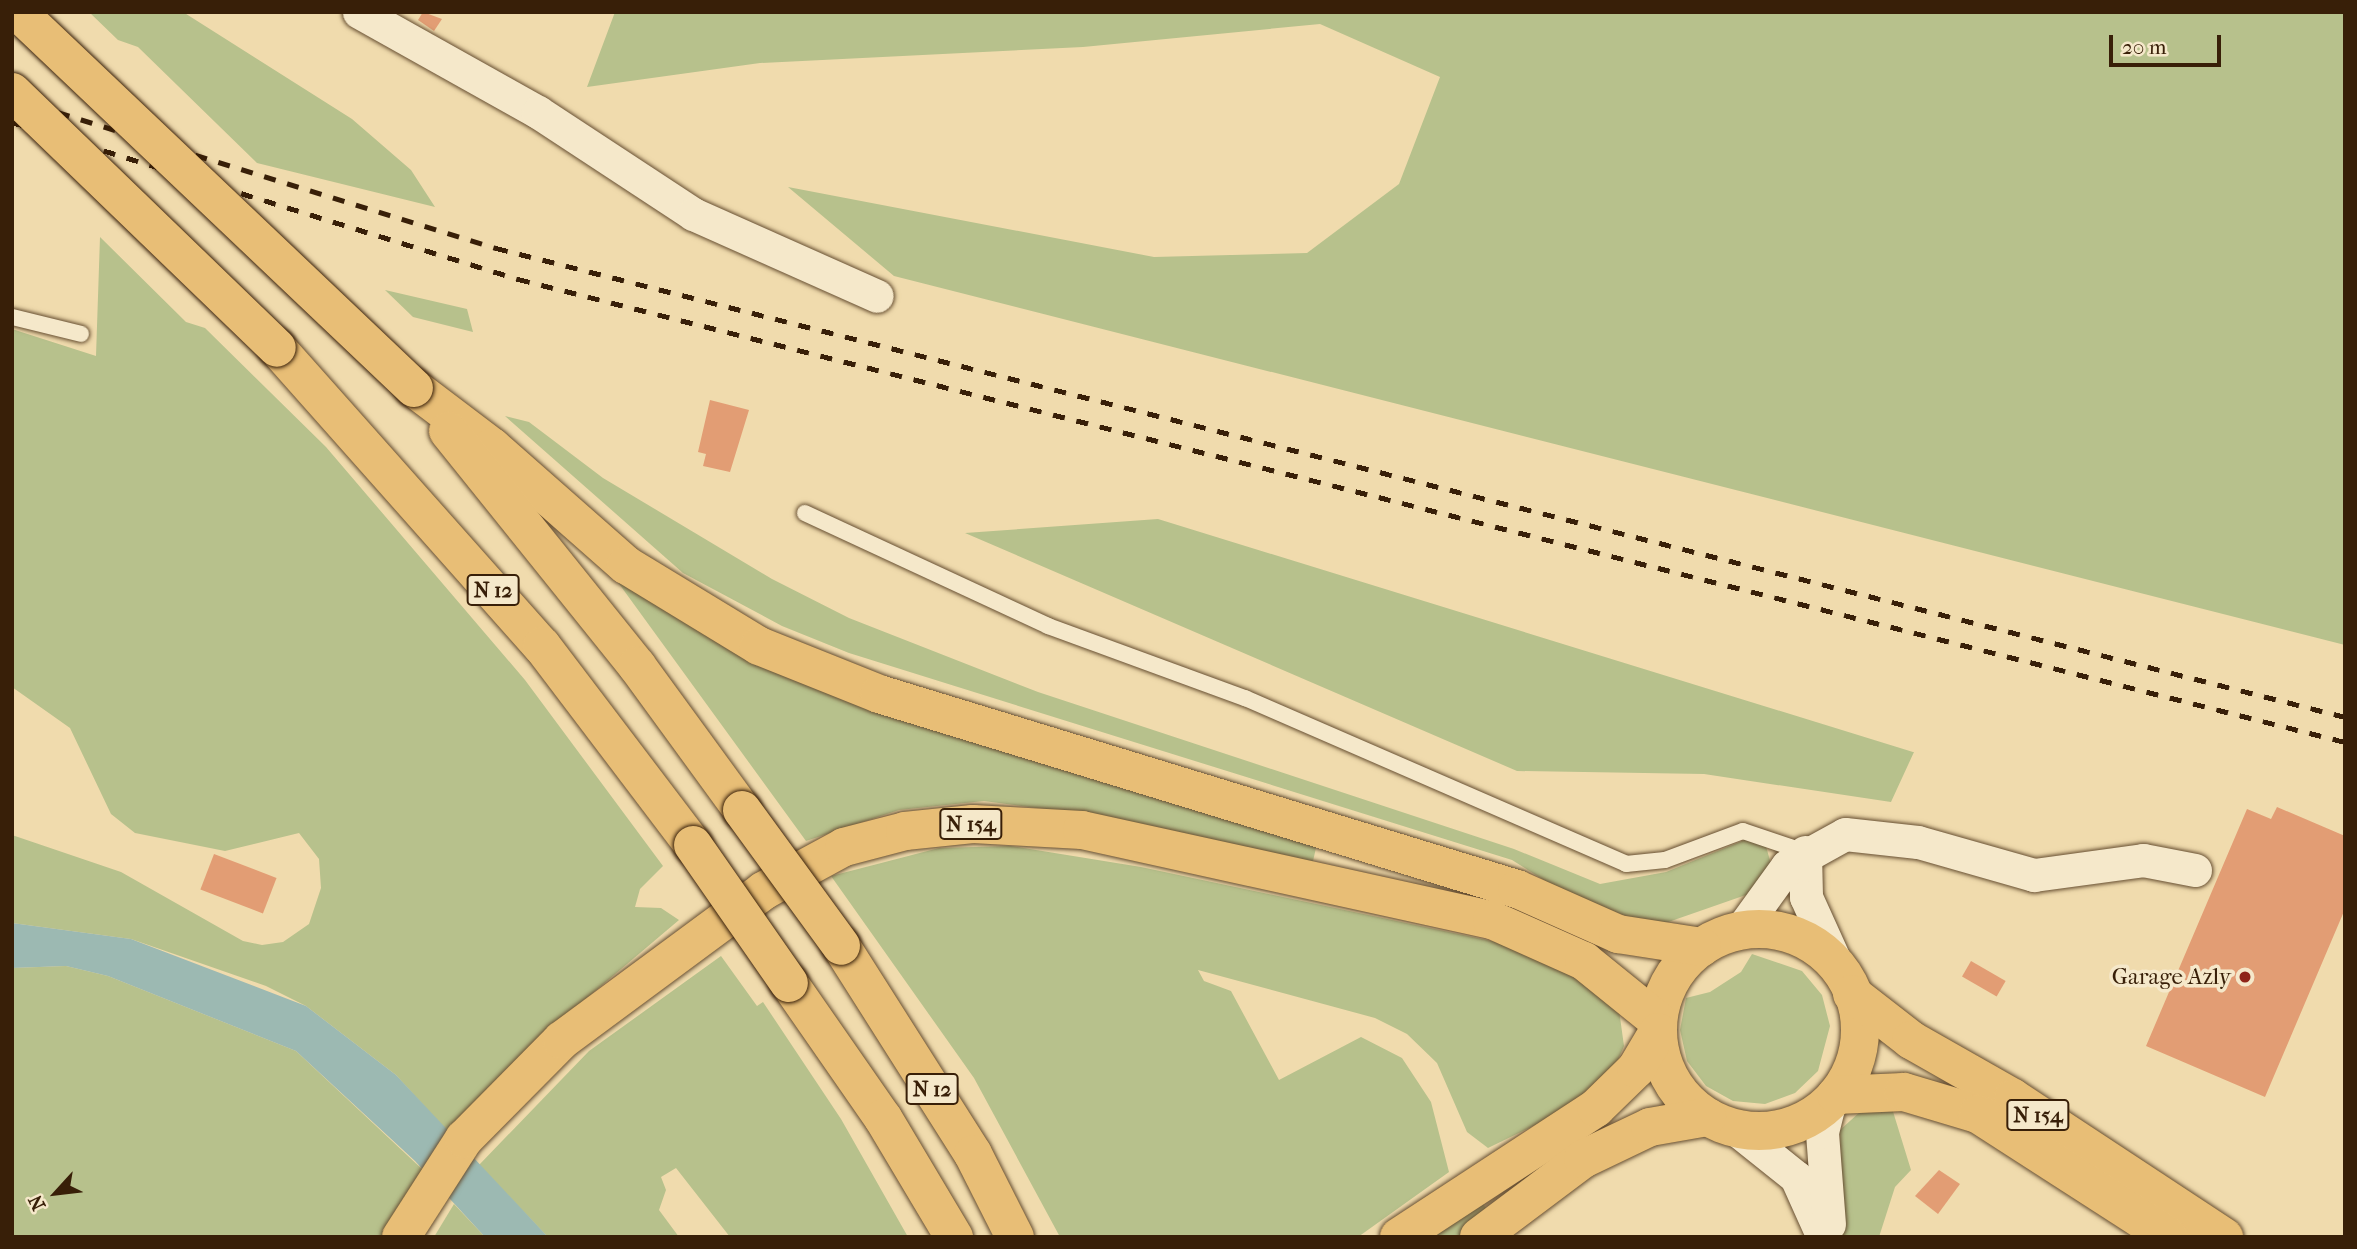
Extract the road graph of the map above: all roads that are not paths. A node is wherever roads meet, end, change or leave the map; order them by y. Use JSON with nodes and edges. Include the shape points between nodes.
{"nodes":[{"id":1,"x":18,"y":12,"type":"edge"},
{"id":2,"x":359,"y":12,"type":"edge"},
{"id":3,"x":12,"y":92,"type":"edge"},
{"id":4,"x":877,"y":296,"type":"dead end"},
{"id":5,"x":12,"y":317,"type":"edge"},
{"id":6,"x":81,"y":334,"type":"dead end"},
{"id":7,"x":414,"y":388,"type":"junction"},
{"id":8,"x":805,"y":513,"type":"dead end"},
{"id":9,"x":1805,"y":852,"type":"junction"},
{"id":10,"x":2195,"y":870,"type":"dead end"},
{"id":11,"x":1740,"y":931,"type":"junction"},
{"id":12,"x":1702,"y":947,"type":"junction"},
{"id":13,"x":1845,"y":981,"type":"junction"},
{"id":14,"x":1658,"y":1027,"type":"junction"},
{"id":15,"x":1833,"y":1099,"type":"junction"},
{"id":16,"x":1722,"y":1123,"type":"junction"},
{"id":17,"x":401,"y":1237,"type":"edge"},
{"id":18,"x":954,"y":1237,"type":"edge"},
{"id":19,"x":1015,"y":1237,"type":"edge"},
{"id":20,"x":1399,"y":1237,"type":"edge"},
{"id":21,"x":1479,"y":1237,"type":"edge"},
{"id":22,"x":1823,"y":1237,"type":"edge"},
{"id":23,"x":1829,"y":1237,"type":"edge"},
{"id":24,"x":2169,"y":1237,"type":"edge"},
{"id":25,"x":2224,"y":1237,"type":"edge"}],
"edges":[{"from":1,"to":7,"type":"main road","number":"N 12","bridge":true},
{"from":2,"to":4,"type":"street","via":[[538,112],[693,214]]},
{"from":3,"to":18,"type":"main road","number":"N 12","bridge":true,"via":[[277,348],[542,646],[693,845],[884,1118]]},
{"from":5,"to":6,"type":"lane"},
{"from":7,"to":12,"type":"main road","via":[[492,447],[626,565],[759,646],[891,698],[1517,889],[1618,934]]},
{"from":7,"to":19,"type":"main road","number":"N 12","bridge":true,"via":[[637,666],[841,946],[974,1154]]},
{"from":8,"to":9,"type":"lane","via":[[1048,626],[1245,698],[1626,864],[1665,860],[1743,831]]},
{"from":9,"to":10,"type":"street","via":[[1845,834],[1866,833],[2034,875],[2143,860]]},
{"from":9,"to":11,"type":"street","via":[[1787,866]]},
{"from":9,"to":13,"type":"street","via":[[1806,897]]},
{"from":11,"to":12,"type":"main road"},
{"from":11,"to":13,"type":"main road","via":[[1794,936]]},
{"from":12,"to":14,"type":"main road","via":[[1669,985]]},
{"from":13,"to":15,"type":"main road","via":[[1858,1046]]},
{"from":13,"to":25,"type":"main road","number":"N 154","via":[[1911,1040],[2013,1098]]},
{"from":14,"to":16,"type":"main road","via":[[1672,1081]]},
{"from":14,"to":17,"type":"main road","number":"N 154","via":[[1584,961],[1492,920],[1082,830],[972,824],[905,831],[822,856],[763,891],[562,1040],[464,1139]]},
{"from":14,"to":20,"type":"main road","via":[[1636,1069],[1596,1108]]},
{"from":15,"to":16,"type":"main road","via":[[1786,1128]]},
{"from":15,"to":23,"type":"street","via":[[1822,1132]]},
{"from":15,"to":24,"type":"main road","number":"N 154","via":[[1904,1092],[1978,1114]]},
{"from":16,"to":21,"type":"main road","via":[[1650,1127],[1539,1187]]},
{"from":16,"to":22,"type":"street","via":[[1796,1177]]}]}
